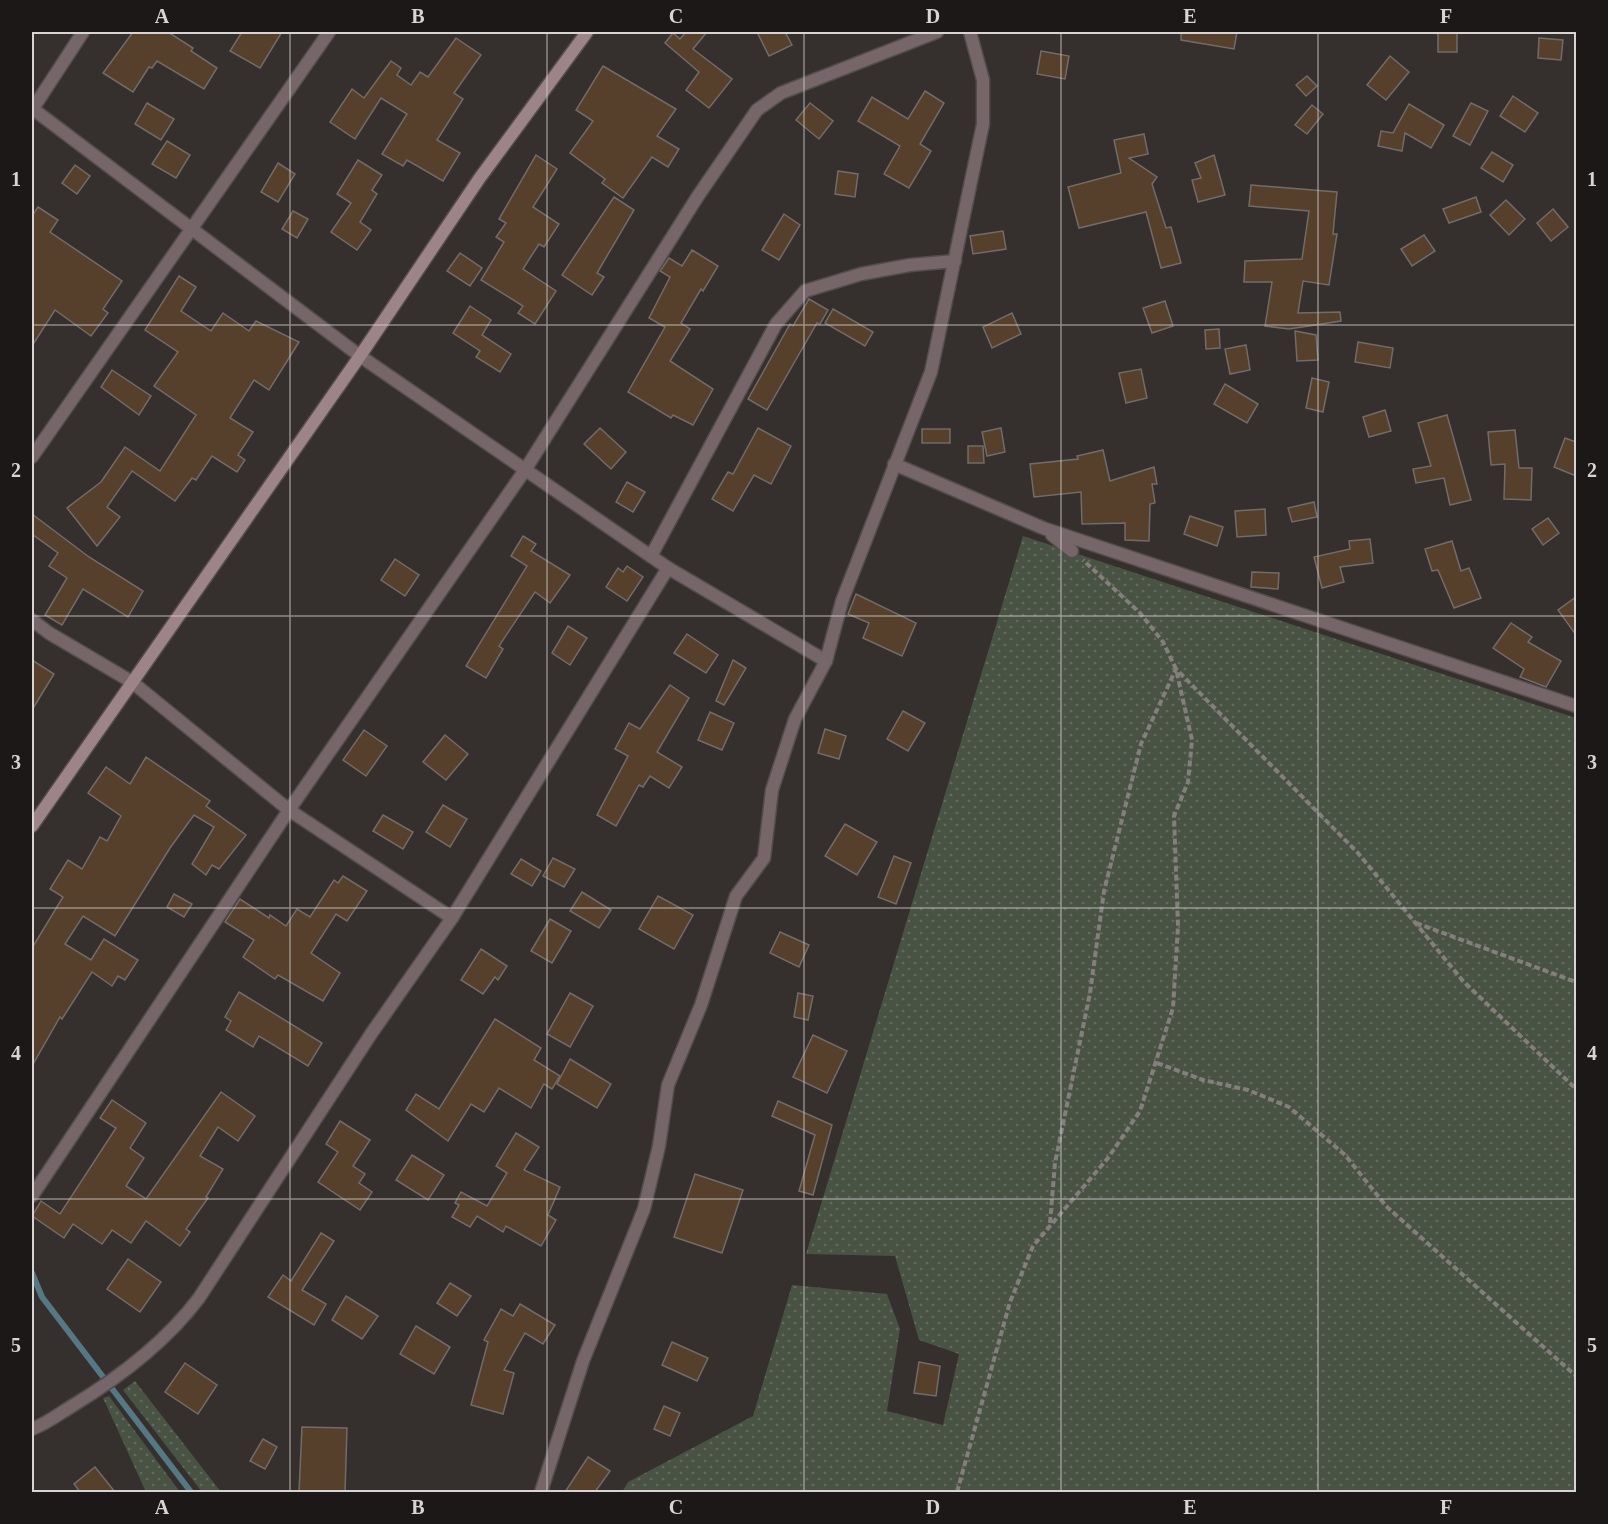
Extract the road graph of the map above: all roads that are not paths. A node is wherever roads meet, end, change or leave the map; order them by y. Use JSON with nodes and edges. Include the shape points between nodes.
{"nodes":[{"id":1,"x":83,"y":32,"type":"edge"},
{"id":2,"x":329,"y":32,"type":"edge"},
{"id":3,"x":587,"y":32,"type":"edge"},
{"id":4,"x":937,"y":32,"type":"edge"},
{"id":5,"x":970,"y":32,"type":"edge"},
{"id":6,"x":32,"y":109,"type":"edge"},
{"id":7,"x":194,"y":228,"type":"junction"},
{"id":8,"x":955,"y":261,"type":"junction"},
{"id":9,"x":360,"y":356,"type":"junction"},
{"id":10,"x":32,"y":457,"type":"edge"},
{"id":11,"x":894,"y":464,"type":"junction"},
{"id":12,"x":525,"y":470,"type":"junction"},
{"id":13,"x":1043,"y":528,"type":"junction"},
{"id":14,"x":1072,"y":551,"type":"road end"},
{"id":15,"x":651,"y":556,"type":"junction"},
{"id":16,"x":668,"y":568,"type":"junction"},
{"id":17,"x":32,"y":620,"type":"edge"},
{"id":18,"x":826,"y":661,"type":"junction"},
{"id":19,"x":132,"y":682,"type":"junction"},
{"id":20,"x":1576,"y":706,"type":"edge"},
{"id":21,"x":289,"y":810,"type":"junction"},
{"id":22,"x":32,"y":826,"type":"edge"},
{"id":23,"x":452,"y":918,"type":"junction"},
{"id":24,"x":32,"y":1196,"type":"edge"},
{"id":25,"x":32,"y":1430,"type":"edge"},
{"id":26,"x":541,"y":1492,"type":"edge"}],
"edges":[{"from":1,"to":6,"type":"street"},
{"from":2,"to":7,"type":"street"},
{"from":3,"to":9,"type":"street","via":[[479,179]]},
{"from":4,"to":12,"type":"street","via":[[791,89],[757,110],[698,196]]},
{"from":5,"to":8,"type":"street","via":[[983,80],[983,124]]},
{"from":6,"to":7,"type":"street"},
{"from":7,"to":9,"type":"street"},
{"from":7,"to":10,"type":"street"},
{"from":8,"to":11,"type":"street","via":[[931,372]]},
{"from":8,"to":15,"type":"street","via":[[861,274],[805,291],[776,324]]},
{"from":9,"to":12,"type":"street"},
{"from":9,"to":19,"type":"street"},
{"from":11,"to":13,"type":"street"},
{"from":11,"to":18,"type":"street","via":[[842,601]]},
{"from":12,"to":15,"type":"street"},
{"from":12,"to":21,"type":"street"},
{"from":13,"to":14,"type":"street"},
{"from":13,"to":20,"type":"street"},
{"from":15,"to":16,"type":"street"},
{"from":16,"to":18,"type":"street"},
{"from":16,"to":23,"type":"street"},
{"from":17,"to":19,"type":"street"},
{"from":18,"to":26,"type":"street","via":[[795,719],[772,790],[764,858],[736,896],[701,1005],[668,1085],[644,1209],[583,1361]]},
{"from":19,"to":21,"type":"street"},
{"from":19,"to":22,"type":"street"},
{"from":21,"to":23,"type":"street"},
{"from":21,"to":24,"type":"street"},
{"from":23,"to":25,"type":"street","via":[[370,1034],[188,1312],[156,1346],[120,1374]]}]}
